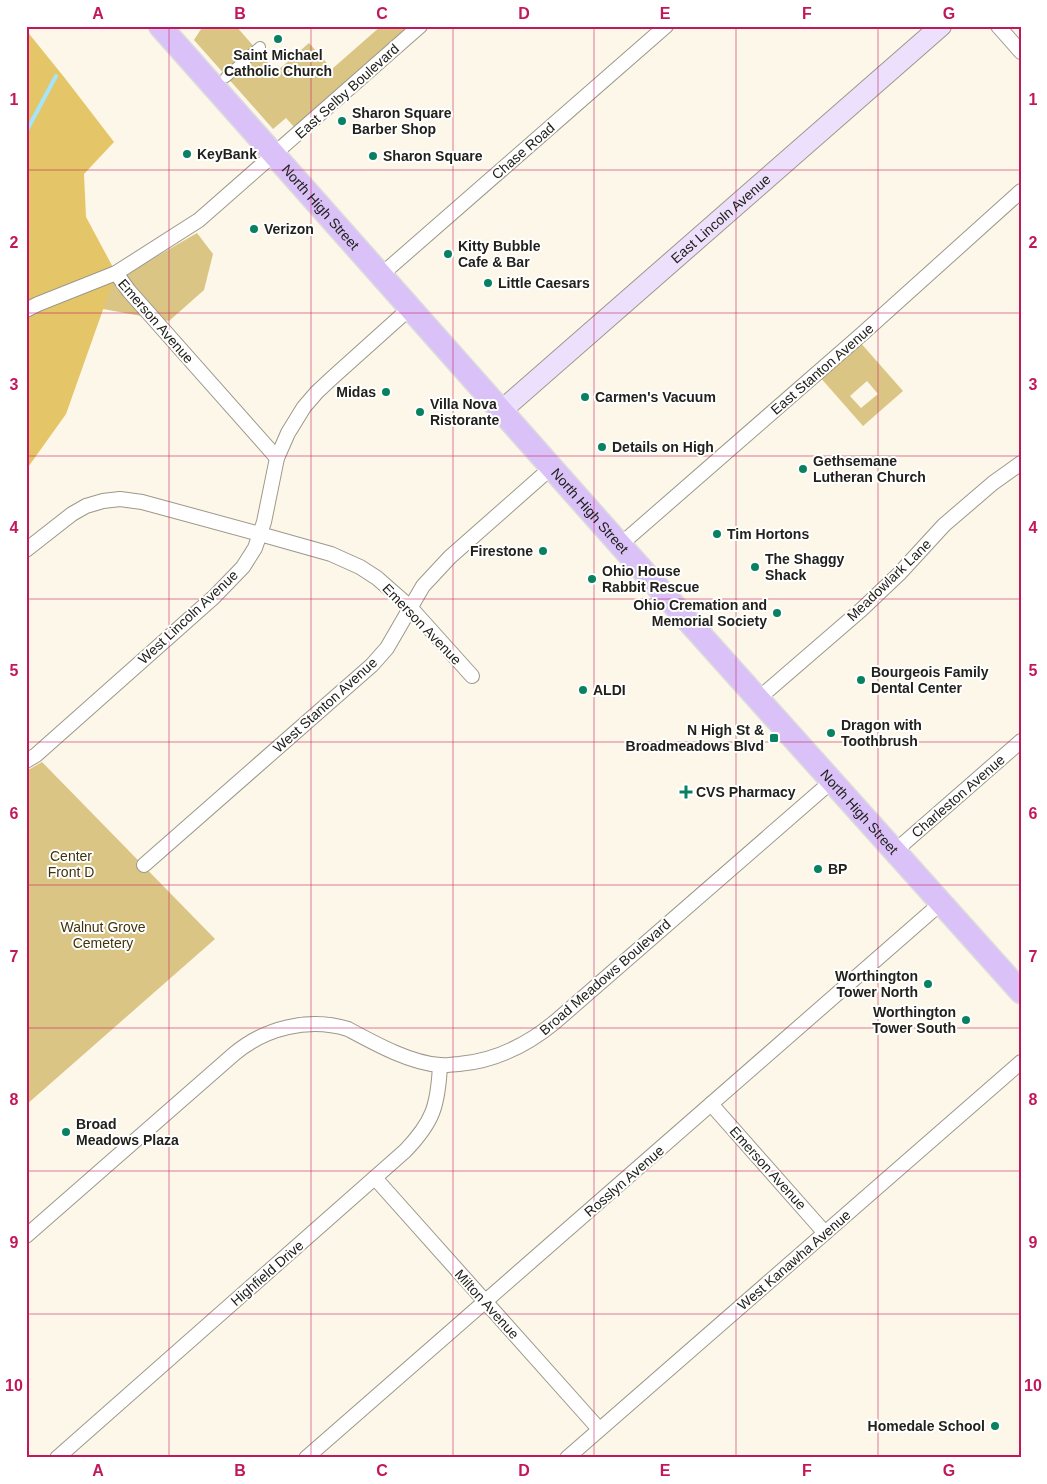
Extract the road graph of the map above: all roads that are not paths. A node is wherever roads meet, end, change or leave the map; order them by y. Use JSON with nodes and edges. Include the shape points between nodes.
{"nodes":[{"id":1,"x":160,"y":26,"type":"edge"},
{"id":2,"x":420,"y":26,"type":"edge"},
{"id":3,"x":666,"y":26,"type":"edge"},
{"id":4,"x":941,"y":26,"type":"edge"},
{"id":5,"x":998,"y":26,"type":"edge"},
{"id":6,"x":260,"y":47,"type":"dead end"},
{"id":7,"x":1021,"y":52,"type":"edge"},
{"id":8,"x":226,"y":77,"type":"dead end"},
{"id":9,"x":274,"y":155,"type":"junction"},
{"id":10,"x":1021,"y":191,"type":"edge"},
{"id":11,"x":116,"y":274,"type":"junction"},
{"id":12,"x":381,"y":275,"type":"junction"},
{"id":13,"x":410,"y":308,"type":"junction"},
{"id":14,"x":26,"y":310,"type":"edge"},
{"id":15,"x":501,"y":411,"type":"junction"},
{"id":16,"x":277,"y":458,"type":"junction"},
{"id":17,"x":1021,"y":463,"type":"edge"},
{"id":18,"x":552,"y":467,"type":"junction"},
{"id":19,"x":260,"y":534,"type":"junction"},
{"id":20,"x":620,"y":545,"type":"junction"},
{"id":21,"x":26,"y":550,"type":"edge"},
{"id":22,"x":410,"y":607,"type":"junction"},
{"id":23,"x":472,"y":676,"type":"dead end"},
{"id":24,"x":758,"y":699,"type":"junction"},
{"id":25,"x":1021,"y":741,"type":"edge"},
{"id":26,"x":28,"y":760,"type":"edge"},
{"id":27,"x":832,"y":781,"type":"junction"},
{"id":28,"x":894,"y":851,"type":"junction"},
{"id":29,"x":144,"y":865,"type":"dead end"},
{"id":30,"x":942,"y":903,"type":"junction"},
{"id":31,"x":1021,"y":992,"type":"edge"},
{"id":32,"x":1021,"y":1062,"type":"edge"},
{"id":33,"x":440,"y":1065,"type":"junction"},
{"id":34,"x":711,"y":1104,"type":"junction"},
{"id":35,"x":375,"y":1178,"type":"junction"},
{"id":36,"x":825,"y":1233,"type":"junction"},
{"id":37,"x":26,"y":1236,"type":"edge"},
{"id":38,"x":485,"y":1301,"type":"junction"},
{"id":39,"x":599,"y":1430,"type":"junction"},
{"id":40,"x":57,"y":1458,"type":"edge"},
{"id":41,"x":306,"y":1458,"type":"edge"},
{"id":42,"x":567,"y":1458,"type":"edge"}],
"edges":[{"from":1,"to":9,"type":"main road","name":"North High Street"},
{"from":2,"to":9,"type":"street","name":"East Selby Boulevard"},
{"from":3,"to":12,"type":"street","name":"Chase Road"},
{"from":4,"to":15,"type":"main road","name":"East Lincoln Avenue"},
{"from":5,"to":7,"type":"street"},
{"from":6,"to":8,"type":"street"},
{"from":9,"to":11,"type":"street","name":"East Selby Boulevard","via":[[199,220]]},
{"from":9,"to":12,"type":"main road","name":"North High Street"},
{"from":10,"to":20,"type":"street","name":"East Stanton Avenue"},
{"from":11,"to":14,"type":"street","name":"East Selby Boulevard"},
{"from":11,"to":16,"type":"street","name":"Emerson Avenue"},
{"from":12,"to":13,"type":"main road","name":"North High Street"},
{"from":13,"to":15,"type":"main road","name":"North High Street"},
{"from":13,"to":16,"type":"street","name":"West Lincoln Avenue","via":[[317,392],[288,433]]},
{"from":15,"to":18,"type":"main road","name":"North High Street"},
{"from":16,"to":19,"type":"street","name":"West Lincoln Avenue"},
{"from":17,"to":24,"type":"street","name":"Meadowlark Lane","via":[[992,483],[944,525],[861,610]]},
{"from":18,"to":20,"type":"main road","name":"North High Street"},
{"from":18,"to":22,"type":"street","name":"West Stanton Avenue","via":[[450,557],[423,586]]},
{"from":19,"to":21,"type":"street","name":"Emerson Avenue","via":[[120,499],[86,506]]},
{"from":19,"to":22,"type":"street","name":"Emerson Avenue","via":[[332,554],[360,567]]},
{"from":19,"to":26,"type":"street","name":"West Lincoln Avenue","via":[[243,567],[227,584]]},
{"from":20,"to":24,"type":"main road","name":"North High Street"},
{"from":22,"to":23,"type":"street","name":"Emerson Avenue"},
{"from":22,"to":29,"type":"street","name":"West Stanton Avenue","via":[[387,648],[372,664]]},
{"from":24,"to":27,"type":"main road","name":"North High Street"},
{"from":25,"to":28,"type":"street","name":"Charleston Avenue"},
{"from":27,"to":28,"type":"main road","name":"North High Street"},
{"from":27,"to":33,"type":"street","name":"Broad Meadows Boulevard","via":[[544,1031],[515,1049],[485,1060]]},
{"from":28,"to":30,"type":"main road","name":"North High Street"},
{"from":30,"to":31,"type":"main road","name":"North High Street"},
{"from":30,"to":34,"type":"street","name":"Rosslyn Avenue"},
{"from":32,"to":36,"type":"street","name":"West Kanawha Avenue"},
{"from":33,"to":35,"type":"street","name":"Highfield Drive","via":[[435,1107],[429,1122],[405,1152]]},
{"from":33,"to":37,"type":"street","name":"Broad Meadows Boulevard","via":[[407,1057],[338,1026],[312,1024],[287,1027],[264,1035],[243,1046]]},
{"from":34,"to":36,"type":"street","name":"Emerson Avenue"},
{"from":34,"to":38,"type":"street","name":"Rosslyn Avenue"},
{"from":35,"to":38,"type":"street","name":"Milton Avenue"},
{"from":35,"to":40,"type":"street","name":"Highfield Drive"},
{"from":36,"to":39,"type":"street","name":"West Kanawha Avenue"},
{"from":38,"to":39,"type":"street","name":"Milton Avenue"},
{"from":38,"to":41,"type":"street","name":"Rosslyn Avenue"},
{"from":39,"to":42,"type":"street","name":"West Kanawha Avenue"}]}
